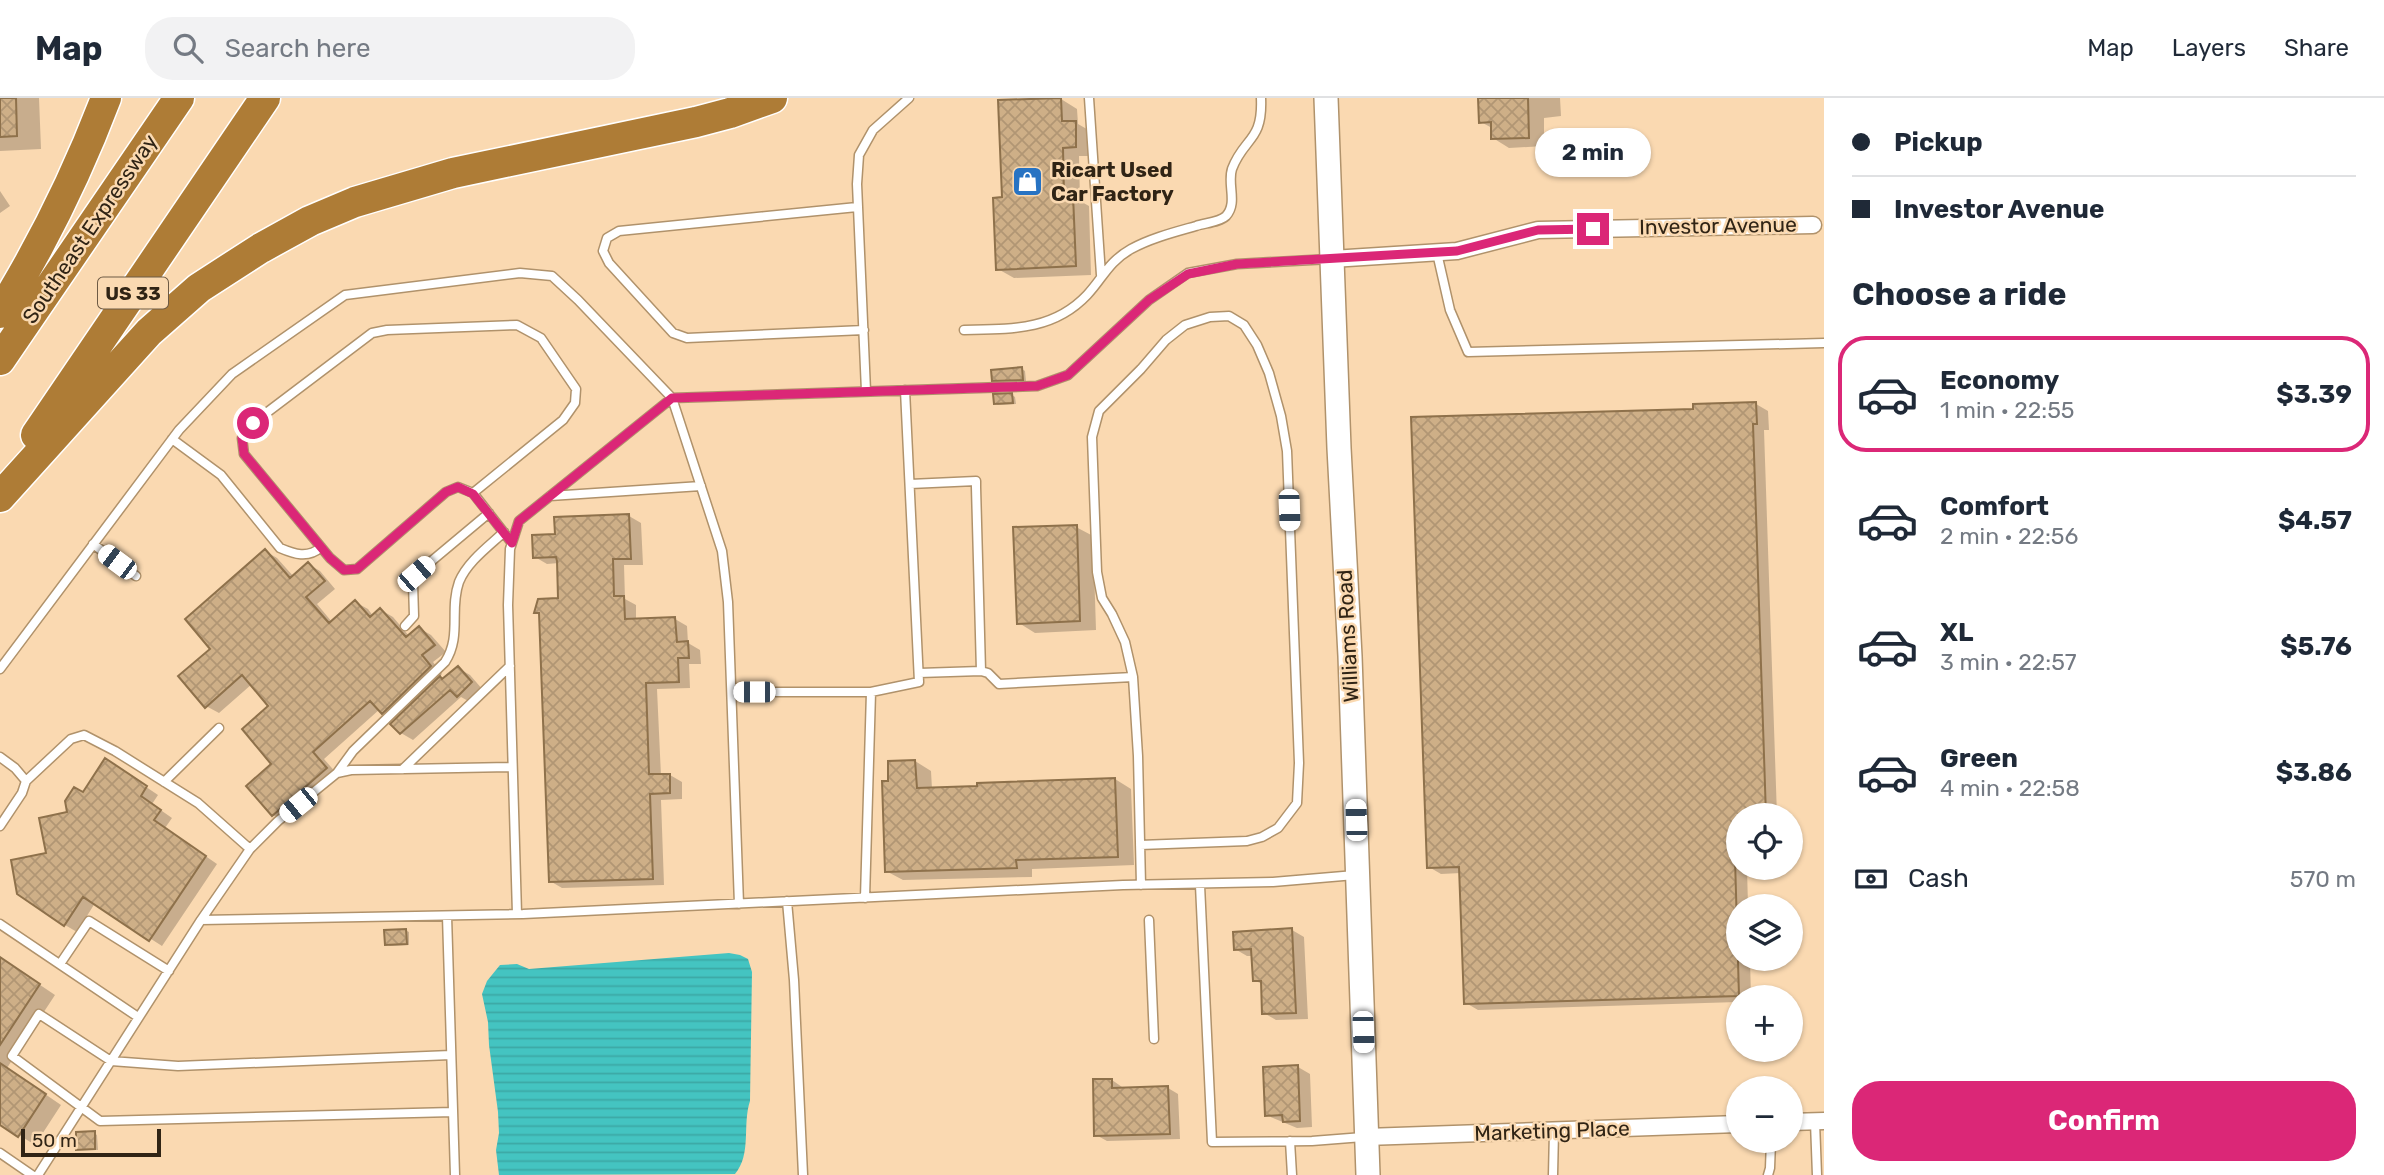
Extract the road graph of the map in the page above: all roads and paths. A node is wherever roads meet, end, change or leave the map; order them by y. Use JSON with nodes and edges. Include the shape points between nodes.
{"nodes":[{"id":1,"x":106,"y":98,"type":"edge"},
{"id":2,"x":179,"y":98,"type":"edge"},
{"id":3,"x":265,"y":98,"type":"edge"},
{"id":4,"x":772,"y":98,"type":"edge"},
{"id":5,"x":909,"y":98,"type":"edge"},
{"id":6,"x":1089,"y":98,"type":"edge"},
{"id":7,"x":1261,"y":98,"type":"edge"},
{"id":8,"x":1326,"y":98,"type":"edge"},
{"id":9,"x":857,"y":207,"type":"junction"},
{"id":10,"x":1813,"y":225,"type":"dead end"},
{"id":11,"x":1437,"y":253,"type":"junction"},
{"id":12,"x":1332,"y":259,"type":"junction"},
{"id":13,"x":1101,"y":275,"type":"junction"},
{"id":14,"x":0,"y":313,"type":"edge"},
{"id":15,"x":864,"y":330,"type":"junction"},
{"id":16,"x":964,"y":330,"type":"dead end"},
{"id":17,"x":1824,"y":343,"type":"edge"},
{"id":18,"x":0,"y":360,"type":"edge"},
{"id":19,"x":905,"y":390,"type":"junction"},
{"id":20,"x":866,"y":391,"type":"junction"},
{"id":21,"x":672,"y":398,"type":"junction"},
{"id":22,"x":172,"y":439,"type":"junction"},
{"id":23,"x":909,"y":484,"type":"junction"},
{"id":24,"x":701,"y":486,"type":"junction"},
{"id":25,"x":0,"y":487,"type":"edge"},
{"id":26,"x":473,"y":494,"type":"junction"},
{"id":27,"x":550,"y":496,"type":"junction"},
{"id":28,"x":0,"y":497,"type":"edge"},
{"id":29,"x":489,"y":513,"type":"junction"},
{"id":30,"x":504,"y":532,"type":"junction"},
{"id":31,"x":512,"y":543,"type":"junction"},
{"id":32,"x":93,"y":544,"type":"junction"},
{"id":33,"x":321,"y":547,"type":"junction"},
{"id":34,"x":136,"y":576,"type":"dead end"},
{"id":35,"x":405,"y":626,"type":"dead end"},
{"id":36,"x":510,"y":666,"type":"junction"},
{"id":37,"x":0,"y":669,"type":"edge"},
{"id":38,"x":981,"y":671,"type":"junction"},
{"id":39,"x":919,"y":673,"type":"junction"},
{"id":40,"x":1133,"y":677,"type":"junction"},
{"id":41,"x":732,"y":692,"type":"junction"},
{"id":42,"x":871,"y":692,"type":"junction"},
{"id":43,"x":219,"y":728,"type":"dead end"},
{"id":44,"x":0,"y":757,"type":"edge"},
{"id":45,"x":512,"y":767,"type":"junction"},
{"id":46,"x":402,"y":769,"type":"junction"},
{"id":47,"x":337,"y":773,"type":"junction"},
{"id":48,"x":26,"y":781,"type":"junction"},
{"id":49,"x":164,"y":782,"type":"junction"},
{"id":50,"x":0,"y":826,"type":"edge"},
{"id":51,"x":1140,"y":845,"type":"junction"},
{"id":52,"x":250,"y":849,"type":"junction"},
{"id":53,"x":1358,"y":874,"type":"junction"},
{"id":54,"x":1141,"y":885,"type":"junction"},
{"id":55,"x":1200,"y":885,"type":"junction"},
{"id":56,"x":865,"y":898,"type":"junction"},
{"id":57,"x":787,"y":901,"type":"junction"},
{"id":58,"x":738,"y":904,"type":"junction"},
{"id":59,"x":517,"y":914,"type":"junction"},
{"id":60,"x":447,"y":916,"type":"junction"},
{"id":61,"x":201,"y":920,"type":"junction"},
{"id":62,"x":1149,"y":920,"type":"dead end"},
{"id":63,"x":0,"y":924,"type":"edge"},
{"id":64,"x":60,"y":964,"type":"junction"},
{"id":65,"x":169,"y":971,"type":"junction"},
{"id":66,"x":138,"y":1017,"type":"junction"},
{"id":67,"x":1154,"y":1038,"type":"dead end"},
{"id":68,"x":451,"y":1055,"type":"junction"},
{"id":69,"x":111,"y":1061,"type":"junction"},
{"id":70,"x":80,"y":1107,"type":"junction"},
{"id":71,"x":453,"y":1112,"type":"junction"},
{"id":72,"x":1820,"y":1121,"type":"edge"},
{"id":73,"x":1726,"y":1124,"type":"edge"},
{"id":74,"x":1554,"y":1131,"type":"junction"},
{"id":75,"x":1366,"y":1137,"type":"junction"},
{"id":76,"x":1290,"y":1141,"type":"junction"},
{"id":77,"x":0,"y":1153,"type":"edge"},
{"id":78,"x":1771,"y":1153,"type":"edge"},
{"id":79,"x":32,"y":1175,"type":"edge"},
{"id":80,"x":38,"y":1175,"type":"edge"},
{"id":81,"x":455,"y":1175,"type":"edge"},
{"id":82,"x":803,"y":1175,"type":"edge"},
{"id":83,"x":1292,"y":1175,"type":"edge"},
{"id":84,"x":1368,"y":1175,"type":"edge"},
{"id":85,"x":1553,"y":1175,"type":"edge"},
{"id":86,"x":1768,"y":1175,"type":"edge"},
{"id":87,"x":1818,"y":1175,"type":"edge"}],
"edges":[{"from":1,"to":14,"type":"highway","via":[[87,147]]},
{"from":2,"to":18,"type":"highway","name":"Southeast Expressway"},
{"from":3,"to":25,"type":"highway","number":"US 33"},
{"from":4,"to":28,"type":"highway","via":[[696,122],[453,173],[355,202],[310,221],[199,288],[149,332]]},
{"from":5,"to":9,"type":"lane","via":[[873,130],[859,155]]},
{"from":6,"to":13,"type":"lane"},
{"from":7,"to":13,"type":"lane","via":[[1260,125],[1231,171],[1231,208],[1224,218],[1131,250]]},
{"from":8,"to":12,"type":"main road","name":"Williams Road"},
{"from":9,"to":15,"type":"lane"},
{"from":9,"to":15,"type":"lane","via":[[619,230],[607,237],[604,251],[673,333],[687,338]]},
{"from":10,"to":11,"type":"street","name":"Investor Avenue","via":[[1538,230]]},
{"from":11,"to":12,"type":"street","name":"Investor Avenue"},
{"from":11,"to":17,"type":"lane","via":[[1450,310],[1468,352]]},
{"from":12,"to":19,"type":"lane","via":[[1237,264],[1188,274],[1149,300],[1068,375],[1037,386]]},
{"from":12,"to":53,"type":"main road","name":"Williams Road"},
{"from":13,"to":16,"type":"lane","via":[[1072,310],[1038,325]]},
{"from":15,"to":20,"type":"lane"},
{"from":19,"to":20,"type":"lane"},
{"from":19,"to":23,"type":"lane"},
{"from":20,"to":21,"type":"lane"},
{"from":21,"to":22,"type":"lane","via":[[552,276],[520,273],[345,295],[232,373]]},
{"from":21,"to":24,"type":"lane"},
{"from":21,"to":27,"type":"lane"},
{"from":22,"to":32,"type":"lane"},
{"from":22,"to":33,"type":"lane","via":[[221,475],[279,548],[306,555]]},
{"from":23,"to":38,"type":"lane","via":[[976,481]]},
{"from":23,"to":39,"type":"lane"},
{"from":24,"to":27,"type":"lane"},
{"from":24,"to":41,"type":"lane","via":[[722,551]]},
{"from":26,"to":29,"type":"lane"},
{"from":26,"to":33,"type":"lane","via":[[458,487],[446,492],[357,569],[344,570]]},
{"from":26,"to":33,"type":"lane","via":[[563,420],[575,403],[576,389],[541,338],[517,325],[372,333],[253,423],[242,438],[244,454]]},
{"from":27,"to":31,"type":"lane","via":[[519,521]]},
{"from":29,"to":30,"type":"lane"},
{"from":29,"to":35,"type":"lane","via":[[416,574],[414,617]]},
{"from":30,"to":31,"type":"lane"},
{"from":30,"to":47,"type":"lane","via":[[460,580],[453,650],[445,663],[353,751]]},
{"from":31,"to":36,"type":"lane"},
{"from":32,"to":34,"type":"lane"},
{"from":32,"to":37,"type":"lane"},
{"from":36,"to":45,"type":"lane"},
{"from":36,"to":46,"type":"lane"},
{"from":38,"to":39,"type":"lane"},
{"from":38,"to":40,"type":"lane","via":[[999,684]]},
{"from":39,"to":42,"type":"lane","via":[[919,682]]},
{"from":40,"to":51,"type":"lane"},
{"from":40,"to":51,"type":"lane","via":[[1125,642],[1102,597],[1097,572],[1092,437],[1099,411],[1166,340],[1185,325],[1229,316],[1244,325],[1257,345],[1269,373],[1287,451],[1297,803],[1278,828],[1262,837]]},
{"from":41,"to":42,"type":"lane"},
{"from":41,"to":58,"type":"lane"},
{"from":42,"to":56,"type":"lane"},
{"from":43,"to":49,"type":"lane"},
{"from":44,"to":48,"type":"lane"},
{"from":45,"to":46,"type":"lane"},
{"from":45,"to":59,"type":"lane"},
{"from":46,"to":47,"type":"lane"},
{"from":47,"to":52,"type":"lane"},
{"from":48,"to":49,"type":"lane","via":[[71,739],[84,735]]},
{"from":48,"to":50,"type":"lane"},
{"from":49,"to":52,"type":"lane","via":[[198,803]]},
{"from":51,"to":54,"type":"lane"},
{"from":52,"to":61,"type":"lane"},
{"from":53,"to":55,"type":"lane"},
{"from":53,"to":75,"type":"main road","name":"Williams Road"},
{"from":54,"to":55,"type":"lane"},
{"from":54,"to":56,"type":"lane"},
{"from":55,"to":76,"type":"lane","via":[[1212,1142]]},
{"from":56,"to":57,"type":"lane"},
{"from":57,"to":58,"type":"lane"},
{"from":57,"to":82,"type":"lane"},
{"from":58,"to":59,"type":"lane"},
{"from":59,"to":60,"type":"lane"},
{"from":60,"to":61,"type":"lane"},
{"from":60,"to":68,"type":"lane"},
{"from":61,"to":65,"type":"lane"},
{"from":62,"to":67,"type":"lane"},
{"from":63,"to":64,"type":"lane"},
{"from":64,"to":65,"type":"lane","via":[[89,921]]},
{"from":64,"to":66,"type":"lane"},
{"from":65,"to":66,"type":"lane"},
{"from":66,"to":69,"type":"lane"},
{"from":68,"to":69,"type":"lane","via":[[178,1066]]},
{"from":68,"to":71,"type":"lane"},
{"from":69,"to":70,"type":"lane"},
{"from":69,"to":70,"type":"lane","via":[[39,1014],[12,1056]]},
{"from":70,"to":71,"type":"lane","via":[[100,1121]]},
{"from":70,"to":80,"type":"lane"},
{"from":71,"to":81,"type":"lane"},
{"from":72,"to":87,"type":"lane"},
{"from":73,"to":74,"type":"street","name":"Marketing Place"},
{"from":74,"to":75,"type":"street","name":"Marketing Place"},
{"from":74,"to":85,"type":"lane"},
{"from":75,"to":76,"type":"lane"},
{"from":75,"to":84,"type":"main road","name":"Williams Road"},
{"from":76,"to":83,"type":"lane"},
{"from":77,"to":79,"type":"lane"},
{"from":78,"to":86,"type":"lane"}]}
